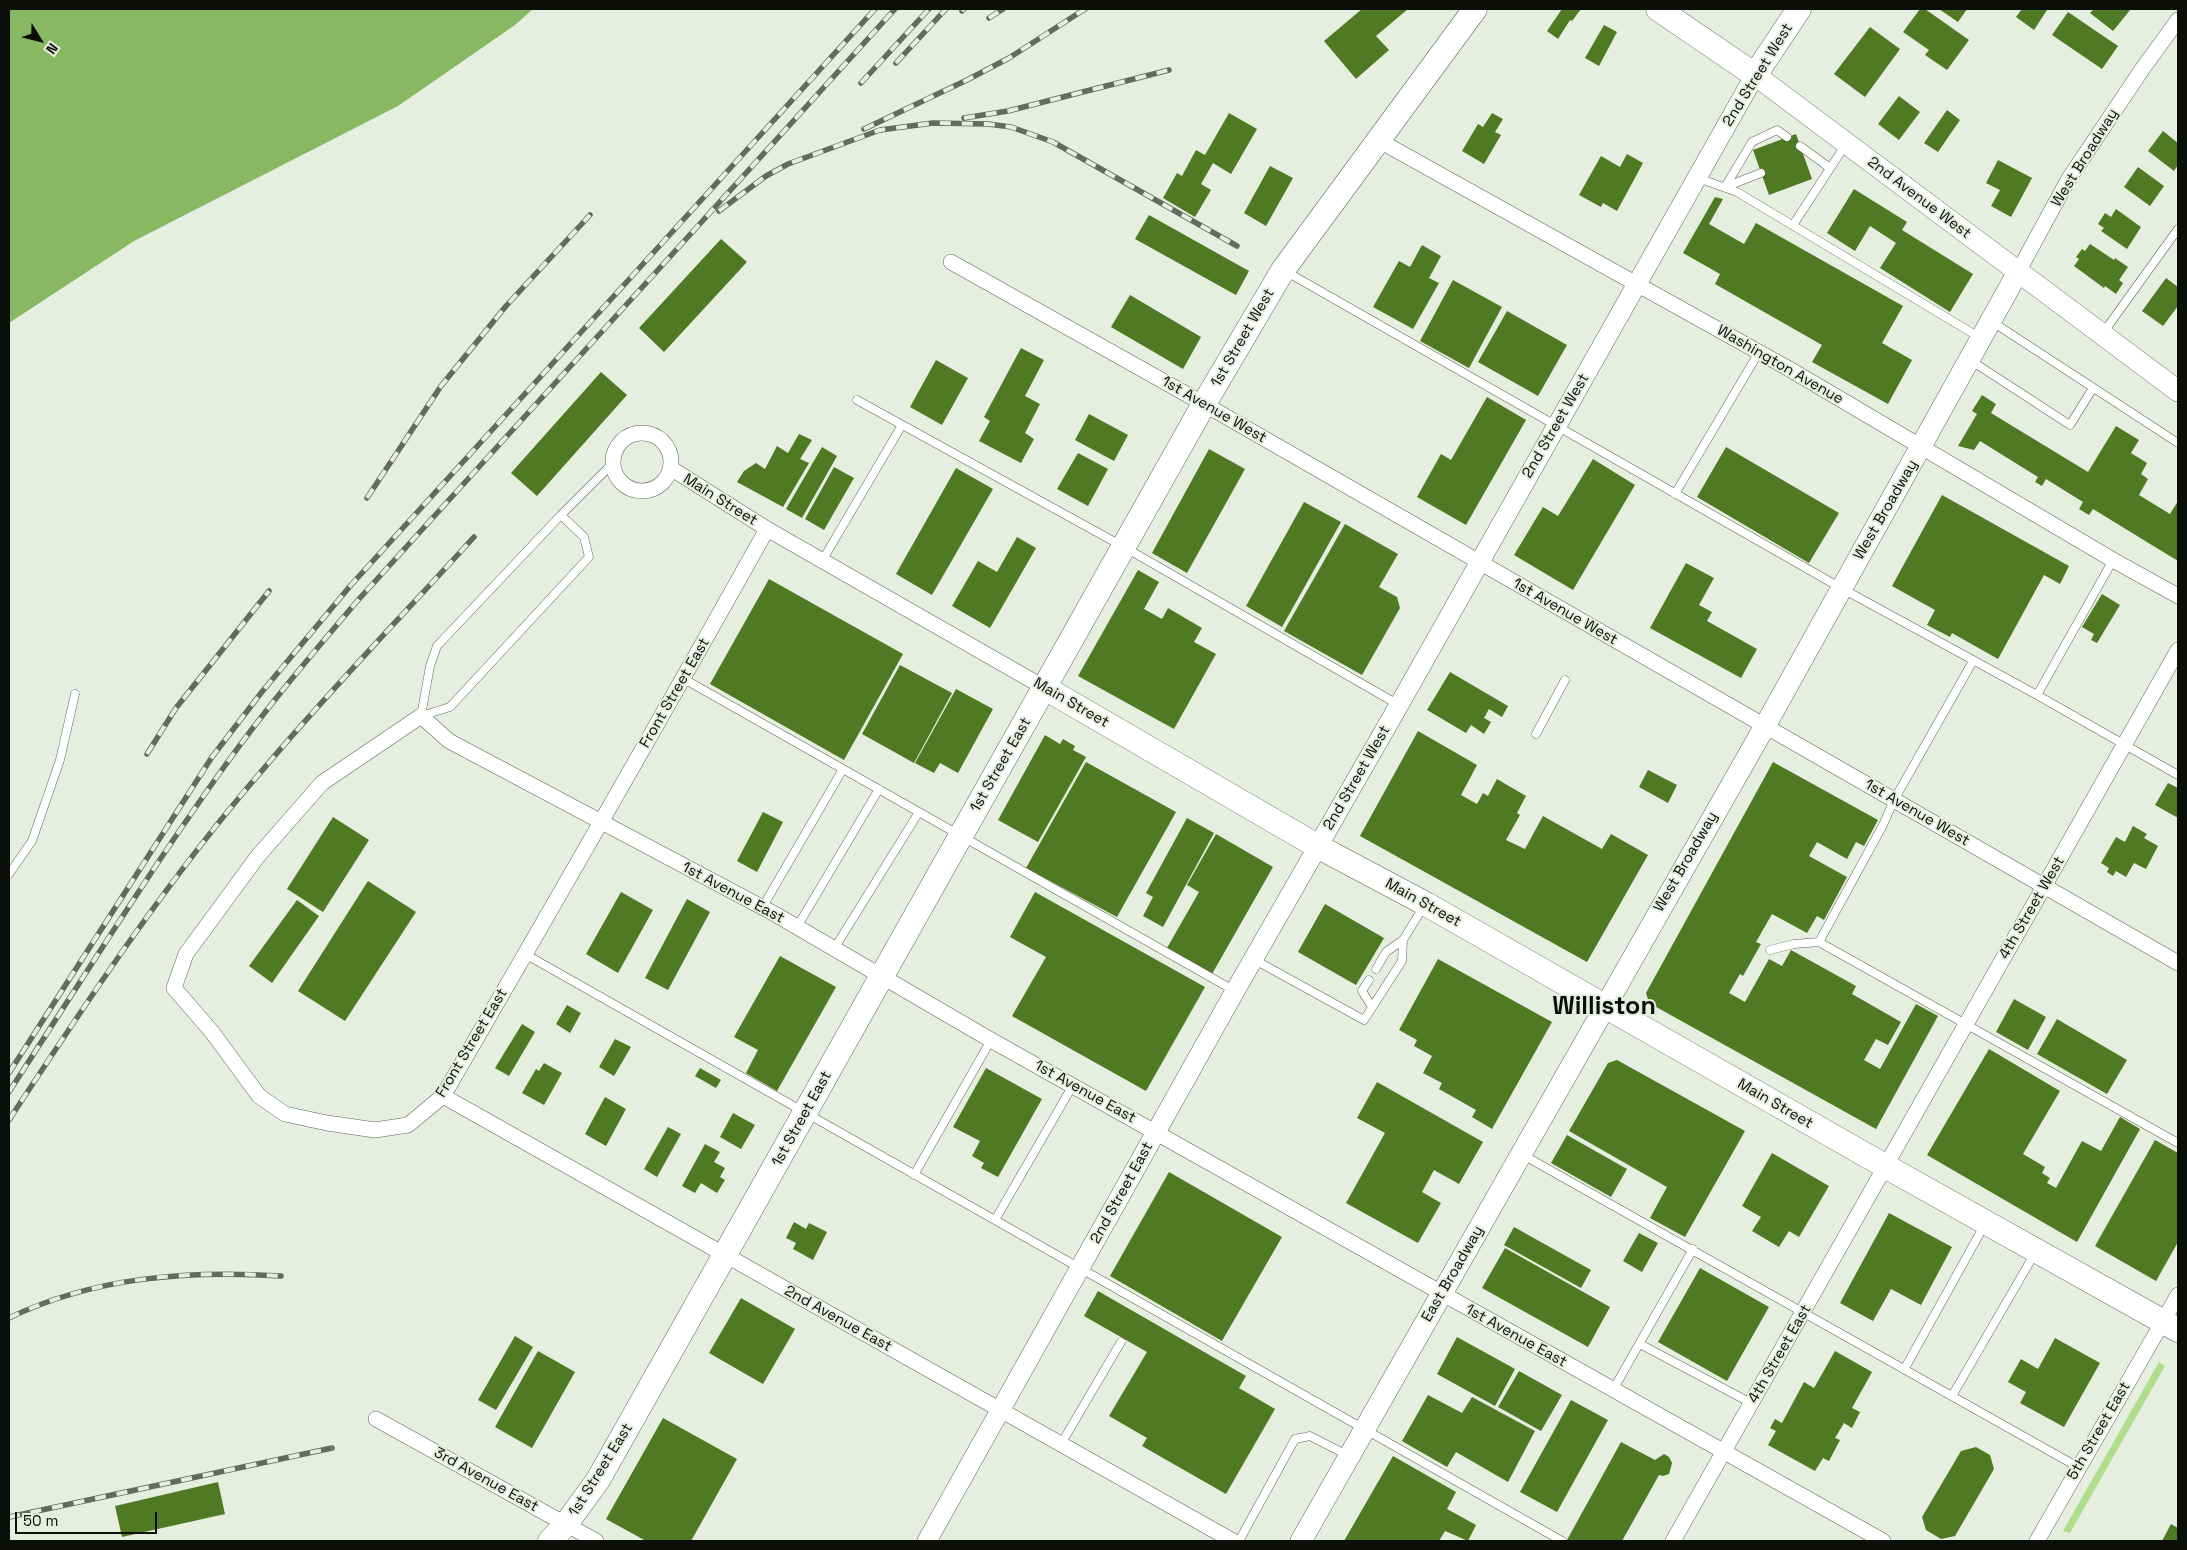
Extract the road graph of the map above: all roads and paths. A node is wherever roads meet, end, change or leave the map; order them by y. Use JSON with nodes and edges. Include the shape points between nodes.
{"nodes":[{"id":1,"x":1475,"y":9,"type":"edge"},
{"id":2,"x":1799,"y":9,"type":"edge"},
{"id":3,"x":1661,"y":10,"type":"edge"},
{"id":4,"x":2178,"y":20,"type":"edge"},
{"id":5,"x":1755,"y":75,"type":"junction"},
{"id":6,"x":1787,"y":137,"type":"dead end"},
{"id":7,"x":1378,"y":140,"type":"junction"},
{"id":8,"x":1846,"y":144,"type":"junction"},
{"id":9,"x":1800,"y":146,"type":"dead end"},
{"id":10,"x":1830,"y":168,"type":"junction"},
{"id":11,"x":1761,"y":172,"type":"dead end"},
{"id":12,"x":1696,"y":177,"type":"junction"},
{"id":13,"x":1725,"y":188,"type":"junction"},
{"id":14,"x":1793,"y":225,"type":"junction"},
{"id":15,"x":2178,"y":229,"type":"edge"},
{"id":16,"x":951,"y":262,"type":"dead end"},
{"id":17,"x":1283,"y":270,"type":"junction"},
{"id":18,"x":2018,"y":272,"type":"junction"},
{"id":19,"x":1637,"y":284,"type":"junction"},
{"id":20,"x":1986,"y":330,"type":"junction"},
{"id":21,"x":2102,"y":334,"type":"junction"},
{"id":22,"x":1759,"y":352,"type":"junction"},
{"id":23,"x":1970,"y":360,"type":"junction"},
{"id":24,"x":2093,"y":388,"type":"junction"},
{"id":25,"x":2178,"y":390,"type":"edge"},
{"id":26,"x":857,"y":400,"type":"dead end"},
{"id":27,"x":1204,"y":404,"type":"junction"},
{"id":28,"x":902,"y":425,"type":"junction"},
{"id":29,"x":1556,"y":426,"type":"junction"},
{"id":30,"x":2178,"y":443,"type":"edge"},
{"id":31,"x":1922,"y":447,"type":"junction"},
{"id":32,"x":612,"y":464,"type":"junction"},
{"id":33,"x":672,"y":469,"type":"junction"},
{"id":34,"x":1675,"y":494,"type":"junction"},
{"id":35,"x":562,"y":515,"type":"junction"},
{"id":36,"x":767,"y":529,"type":"junction"},
{"id":37,"x":1124,"y":547,"type":"junction"},
{"id":38,"x":2113,"y":560,"type":"junction"},
{"id":39,"x":822,"y":561,"type":"junction"},
{"id":40,"x":1479,"y":562,"type":"junction"},
{"id":41,"x":1841,"y":588,"type":"junction"},
{"id":42,"x":2178,"y":596,"type":"edge"},
{"id":43,"x":2178,"y":650,"type":"edge"},
{"id":44,"x":1973,"y":661,"type":"junction"},
{"id":45,"x":684,"y":679,"type":"junction"},
{"id":46,"x":1565,"y":680,"type":"dead end"},
{"id":47,"x":1044,"y":688,"type":"junction"},
{"id":48,"x":75,"y":694,"type":"dead end"},
{"id":49,"x":2037,"y":695,"type":"junction"},
{"id":50,"x":1399,"y":705,"type":"junction"},
{"id":51,"x":421,"y":716,"type":"junction"},
{"id":52,"x":1765,"y":726,"type":"junction"},
{"id":53,"x":1536,"y":734,"type":"dead end"},
{"id":54,"x":2124,"y":744,"type":"junction"},
{"id":55,"x":844,"y":769,"type":"junction"},
{"id":56,"x":2178,"y":775,"type":"edge"},
{"id":57,"x":879,"y":789,"type":"junction"},
{"id":58,"x":1894,"y":800,"type":"junction"},
{"id":59,"x":919,"y":812,"type":"junction"},
{"id":60,"x":601,"y":821,"type":"junction"},
{"id":61,"x":961,"y":836,"type":"junction"},
{"id":62,"x":1317,"y":846,"type":"junction"},
{"id":63,"x":9,"y":874,"type":"edge"},
{"id":64,"x":2044,"y":886,"type":"junction"},
{"id":65,"x":1426,"y":904,"type":"junction"},
{"id":66,"x":762,"y":908,"type":"junction"},
{"id":67,"x":797,"y":927,"type":"junction"},
{"id":68,"x":1403,"y":940,"type":"junction"},
{"id":69,"x":1819,"y":942,"type":"junction"},
{"id":70,"x":834,"y":949,"type":"junction"},
{"id":71,"x":1770,"y":950,"type":"dead end"},
{"id":72,"x":525,"y":954,"type":"junction"},
{"id":73,"x":1253,"y":959,"type":"junction"},
{"id":74,"x":2178,"y":963,"type":"edge"},
{"id":75,"x":1376,"y":969,"type":"dead end"},
{"id":76,"x":882,"y":976,"type":"junction"},
{"id":77,"x":1369,"y":980,"type":"dead end"},
{"id":78,"x":1235,"y":991,"type":"junction"},
{"id":79,"x":1372,"y":1007,"type":"junction"},
{"id":80,"x":1604,"y":1007,"type":"junction"},
{"id":81,"x":1966,"y":1024,"type":"junction"},
{"id":82,"x":991,"y":1040,"type":"junction"},
{"id":83,"x":1073,"y":1085,"type":"junction"},
{"id":84,"x":443,"y":1096,"type":"junction"},
{"id":85,"x":805,"y":1114,"type":"junction"},
{"id":86,"x":1156,"y":1132,"type":"junction"},
{"id":87,"x":2178,"y":1143,"type":"edge"},
{"id":88,"x":1521,"y":1154,"type":"junction"},
{"id":89,"x":1885,"y":1166,"type":"junction"},
{"id":90,"x":914,"y":1174,"type":"junction"},
{"id":91,"x":995,"y":1220,"type":"junction"},
{"id":92,"x":1986,"y":1222,"type":"junction"},
{"id":93,"x":1692,"y":1249,"type":"junction"},
{"id":94,"x":2036,"y":1251,"type":"junction"},
{"id":95,"x":726,"y":1255,"type":"junction"},
{"id":96,"x":1080,"y":1268,"type":"junction"},
{"id":97,"x":1442,"y":1293,"type":"junction"},
{"id":98,"x":2178,"y":1296,"type":"edge"},
{"id":99,"x":1804,"y":1312,"type":"junction"},
{"id":100,"x":2171,"y":1326,"type":"edge"},
{"id":101,"x":1121,"y":1342,"type":"dead end"},
{"id":102,"x":1640,"y":1344,"type":"junction"},
{"id":103,"x":1905,"y":1368,"type":"junction"},
{"id":104,"x":1613,"y":1390,"type":"junction"},
{"id":105,"x":1952,"y":1396,"type":"junction"},
{"id":106,"x":1752,"y":1403,"type":"junction"},
{"id":107,"x":1000,"y":1410,"type":"junction"},
{"id":108,"x":376,"y":1419,"type":"dead end"},
{"id":109,"x":1364,"y":1429,"type":"junction"},
{"id":110,"x":1061,"y":1444,"type":"junction"},
{"id":111,"x":1723,"y":1452,"type":"junction"},
{"id":112,"x":1349,"y":1456,"type":"junction"},
{"id":113,"x":2078,"y":1467,"type":"junction"},
{"id":114,"x":566,"y":1524,"type":"junction"},
{"id":115,"x":550,"y":1541,"type":"edge"},
{"id":116,"x":596,"y":1541,"type":"edge"},
{"id":117,"x":927,"y":1541,"type":"edge"},
{"id":118,"x":1233,"y":1541,"type":"edge"},
{"id":119,"x":1239,"y":1541,"type":"edge"},
{"id":120,"x":1301,"y":1541,"type":"edge"},
{"id":121,"x":1562,"y":1541,"type":"edge"},
{"id":122,"x":1672,"y":1541,"type":"edge"},
{"id":123,"x":1883,"y":1541,"type":"edge"},
{"id":124,"x":2037,"y":1541,"type":"edge"}],
"edges":[{"from":1,"to":7,"type":"main road","name":"1st Street West"},
{"from":2,"to":5,"type":"main road","name":"2nd Street West"},
{"from":3,"to":5,"type":"main road","name":"2nd Avenue West"},
{"from":4,"to":18,"type":"street","name":"West Broadway","via":[[2068,180]]},
{"from":5,"to":8,"type":"main road","name":"2nd Avenue West"},
{"from":5,"to":12,"type":"street","name":"2nd Street West"},
{"from":6,"to":13,"type":"lane","via":[[1777,130],[1752,142]]},
{"from":7,"to":17,"type":"main road","name":"1st Street West"},
{"from":7,"to":19,"type":"street","name":"Washington Avenue"},
{"from":8,"to":10,"type":"lane"},
{"from":8,"to":18,"type":"main road","name":"2nd Avenue West"},
{"from":9,"to":10,"type":"lane","via":[[1806,154]]},
{"from":10,"to":14,"type":"lane"},
{"from":11,"to":13,"type":"lane"},
{"from":12,"to":13,"type":"lane"},
{"from":12,"to":19,"type":"street","name":"2nd Street West"},
{"from":13,"to":14,"type":"lane"},
{"from":14,"to":20,"type":"lane"},
{"from":15,"to":21,"type":"lane"},
{"from":16,"to":27,"type":"street","name":"1st Avenue West"},
{"from":17,"to":27,"type":"main road","name":"1st Street West"},
{"from":17,"to":29,"type":"lane"},
{"from":18,"to":20,"type":"main road","name":"West Broadway"},
{"from":18,"to":21,"type":"main road","name":"2nd Avenue West"},
{"from":19,"to":22,"type":"street","name":"Washington Avenue"},
{"from":19,"to":29,"type":"street","name":"2nd Street West"},
{"from":20,"to":23,"type":"main road","name":"West Broadway"},
{"from":20,"to":24,"type":"lane"},
{"from":21,"to":25,"type":"main road","name":"2nd Avenue West"},
{"from":22,"to":31,"type":"street","name":"Washington Avenue"},
{"from":22,"to":34,"type":"lane"},
{"from":23,"to":24,"type":"lane","via":[[2070,425]]},
{"from":23,"to":31,"type":"main road","name":"West Broadway"},
{"from":24,"to":30,"type":"lane"},
{"from":26,"to":28,"type":"lane"},
{"from":27,"to":37,"type":"main road","name":"1st Street West"},
{"from":27,"to":40,"type":"street","name":"1st Avenue West"},
{"from":28,"to":37,"type":"lane"},
{"from":28,"to":39,"type":"lane"},
{"from":29,"to":34,"type":"lane"},
{"from":29,"to":40,"type":"street","name":"2nd Street West"},
{"from":31,"to":38,"type":"street","name":"Washington Avenue"},
{"from":31,"to":41,"type":"main road","name":"West Broadway"},
{"from":32,"to":33,"type":"street","via":[[618,480],[631,490],[648,492],[663,484]]},
{"from":32,"to":33,"type":"street","via":[[616,447],[628,436],[645,432],[661,438],[671,452]]},
{"from":32,"to":35,"type":"lane"},
{"from":33,"to":36,"type":"street","name":"Main Street"},
{"from":34,"to":41,"type":"lane"},
{"from":35,"to":51,"type":"lane","via":[[437,646]]},
{"from":35,"to":51,"type":"lane","via":[[584,537],[589,557],[450,707]]},
{"from":36,"to":39,"type":"street","name":"Main Street"},
{"from":36,"to":45,"type":"street","name":"Front Street East"},
{"from":37,"to":47,"type":"main road","name":"1st Street West"},
{"from":37,"to":50,"type":"lane"},
{"from":38,"to":42,"type":"street","name":"Washington Avenue"},
{"from":38,"to":49,"type":"lane"},
{"from":39,"to":47,"type":"street","name":"Main Street"},
{"from":40,"to":50,"type":"street","name":"2nd Street West"},
{"from":40,"to":52,"type":"street","name":"1st Avenue West"},
{"from":41,"to":44,"type":"lane"},
{"from":41,"to":52,"type":"main road","name":"West Broadway"},
{"from":43,"to":54,"type":"street","name":"4th Street West"},
{"from":44,"to":49,"type":"lane"},
{"from":44,"to":58,"type":"lane"},
{"from":45,"to":55,"type":"lane"},
{"from":45,"to":60,"type":"street","name":"Front Street East"},
{"from":46,"to":53,"type":"lane"},
{"from":47,"to":61,"type":"main road","name":"1st Street East"},
{"from":47,"to":62,"type":"main road","name":"Main Street"},
{"from":48,"to":63,"type":"lane","via":[[60,760],[32,841]]},
{"from":49,"to":54,"type":"lane"},
{"from":50,"to":62,"type":"street","name":"2nd Street West"},
{"from":51,"to":60,"type":"street","name":"1st Avenue East","via":[[449,742]]},
{"from":51,"to":84,"type":"street","name":"Front Street East","via":[[322,783],[258,856],[186,954],[174,988],[212,1032],[259,1096],[286,1114],[374,1130],[408,1125]]},
{"from":52,"to":58,"type":"street","name":"1st Avenue West"},
{"from":52,"to":80,"type":"main road","name":"West Broadway"},
{"from":54,"to":56,"type":"lane"},
{"from":54,"to":64,"type":"street","name":"4th Street West"},
{"from":55,"to":57,"type":"lane"},
{"from":55,"to":66,"type":"lane"},
{"from":57,"to":59,"type":"lane"},
{"from":57,"to":67,"type":"lane"},
{"from":58,"to":64,"type":"street","name":"1st Avenue West"},
{"from":58,"to":69,"type":"lane"},
{"from":59,"to":61,"type":"lane"},
{"from":59,"to":70,"type":"lane"},
{"from":60,"to":66,"type":"street","name":"1st Avenue East"},
{"from":60,"to":72,"type":"street","name":"Front Street East"},
{"from":61,"to":76,"type":"main road","name":"1st Street East"},
{"from":61,"to":78,"type":"lane"},
{"from":62,"to":65,"type":"main road","name":"Main Street"},
{"from":62,"to":73,"type":"street","name":"2nd Street East"},
{"from":64,"to":74,"type":"street","name":"1st Avenue West"},
{"from":64,"to":81,"type":"street","name":"4th Street West"},
{"from":65,"to":68,"type":"lane"},
{"from":65,"to":80,"type":"main road","name":"Main Street"},
{"from":66,"to":67,"type":"street","name":"1st Avenue East"},
{"from":67,"to":70,"type":"street","name":"1st Avenue East"},
{"from":68,"to":75,"type":"lane","via":[[1386,952]]},
{"from":68,"to":79,"type":"lane","via":[[1402,961]]},
{"from":69,"to":71,"type":"lane"},
{"from":69,"to":81,"type":"lane"},
{"from":70,"to":76,"type":"street","name":"1st Avenue East"},
{"from":72,"to":84,"type":"street","name":"Front Street East"},
{"from":72,"to":85,"type":"lane"},
{"from":73,"to":78,"type":"street","name":"2nd Street East"},
{"from":73,"to":79,"type":"lane","via":[[1364,1020]]},
{"from":76,"to":82,"type":"street","name":"1st Avenue East"},
{"from":76,"to":85,"type":"main road","name":"1st Street East"},
{"from":77,"to":79,"type":"lane","via":[[1362,991]]},
{"from":78,"to":86,"type":"street","name":"2nd Street East"},
{"from":80,"to":88,"type":"main road","name":"East Broadway"},
{"from":80,"to":89,"type":"main road","name":"Main Street"},
{"from":81,"to":87,"type":"lane"},
{"from":81,"to":89,"type":"street","name":"4th Street West"},
{"from":82,"to":83,"type":"street","name":"1st Avenue East"},
{"from":82,"to":90,"type":"lane"},
{"from":83,"to":86,"type":"street","name":"1st Avenue East"},
{"from":83,"to":91,"type":"lane"},
{"from":84,"to":95,"type":"street","name":"2nd Avenue East"},
{"from":85,"to":90,"type":"lane"},
{"from":85,"to":95,"type":"main road","name":"1st Street East"},
{"from":86,"to":96,"type":"street","name":"2nd Street East"},
{"from":86,"to":97,"type":"street","name":"1st Avenue East"},
{"from":88,"to":93,"type":"lane"},
{"from":88,"to":97,"type":"main road","name":"East Broadway"},
{"from":89,"to":92,"type":"main road","name":"Main Street"},
{"from":89,"to":99,"type":"street","name":"4th Street East"},
{"from":90,"to":91,"type":"lane"},
{"from":91,"to":96,"type":"lane"},
{"from":92,"to":94,"type":"main road","name":"Main Street"},
{"from":92,"to":103,"type":"lane"},
{"from":93,"to":99,"type":"lane"},
{"from":93,"to":102,"type":"lane"},
{"from":94,"to":100,"type":"main road","name":"Main Street"},
{"from":94,"to":105,"type":"lane"},
{"from":95,"to":107,"type":"street","name":"2nd Avenue East"},
{"from":95,"to":114,"type":"main road","name":"1st Street East","via":[[598,1480]]},
{"from":96,"to":107,"type":"street","name":"2nd Street East"},
{"from":96,"to":109,"type":"lane"},
{"from":97,"to":104,"type":"street","name":"1st Avenue East"},
{"from":97,"to":109,"type":"main road","name":"East Broadway"},
{"from":98,"to":100,"type":"street","name":"5th Street East"},
{"from":99,"to":103,"type":"lane"},
{"from":99,"to":106,"type":"street","name":"4th Street East"},
{"from":100,"to":113,"type":"street","name":"5th Street East"},
{"from":101,"to":110,"type":"lane"},
{"from":102,"to":104,"type":"lane"},
{"from":102,"to":106,"type":"lane"},
{"from":103,"to":105,"type":"lane"},
{"from":104,"to":111,"type":"street","name":"1st Avenue East"},
{"from":105,"to":113,"type":"lane"},
{"from":106,"to":111,"type":"street","name":"4th Street East"},
{"from":107,"to":110,"type":"street","name":"2nd Avenue East"},
{"from":107,"to":117,"type":"street","name":"2nd Street East"},
{"from":108,"to":114,"type":"street","name":"3rd Avenue East"},
{"from":109,"to":112,"type":"main road","name":"East Broadway"},
{"from":109,"to":121,"type":"lane"},
{"from":110,"to":118,"type":"street","name":"2nd Avenue East"},
{"from":111,"to":122,"type":"street","name":"4th Street East"},
{"from":111,"to":123,"type":"street","name":"1st Avenue East"},
{"from":112,"to":119,"type":"lane","via":[[1310,1436],[1295,1439]]},
{"from":112,"to":120,"type":"main road","name":"East Broadway"},
{"from":113,"to":124,"type":"street","name":"5th Street East"},
{"from":114,"to":115,"type":"main road","name":"1st Street East"},
{"from":114,"to":116,"type":"street","name":"3rd Avenue East"}]}
